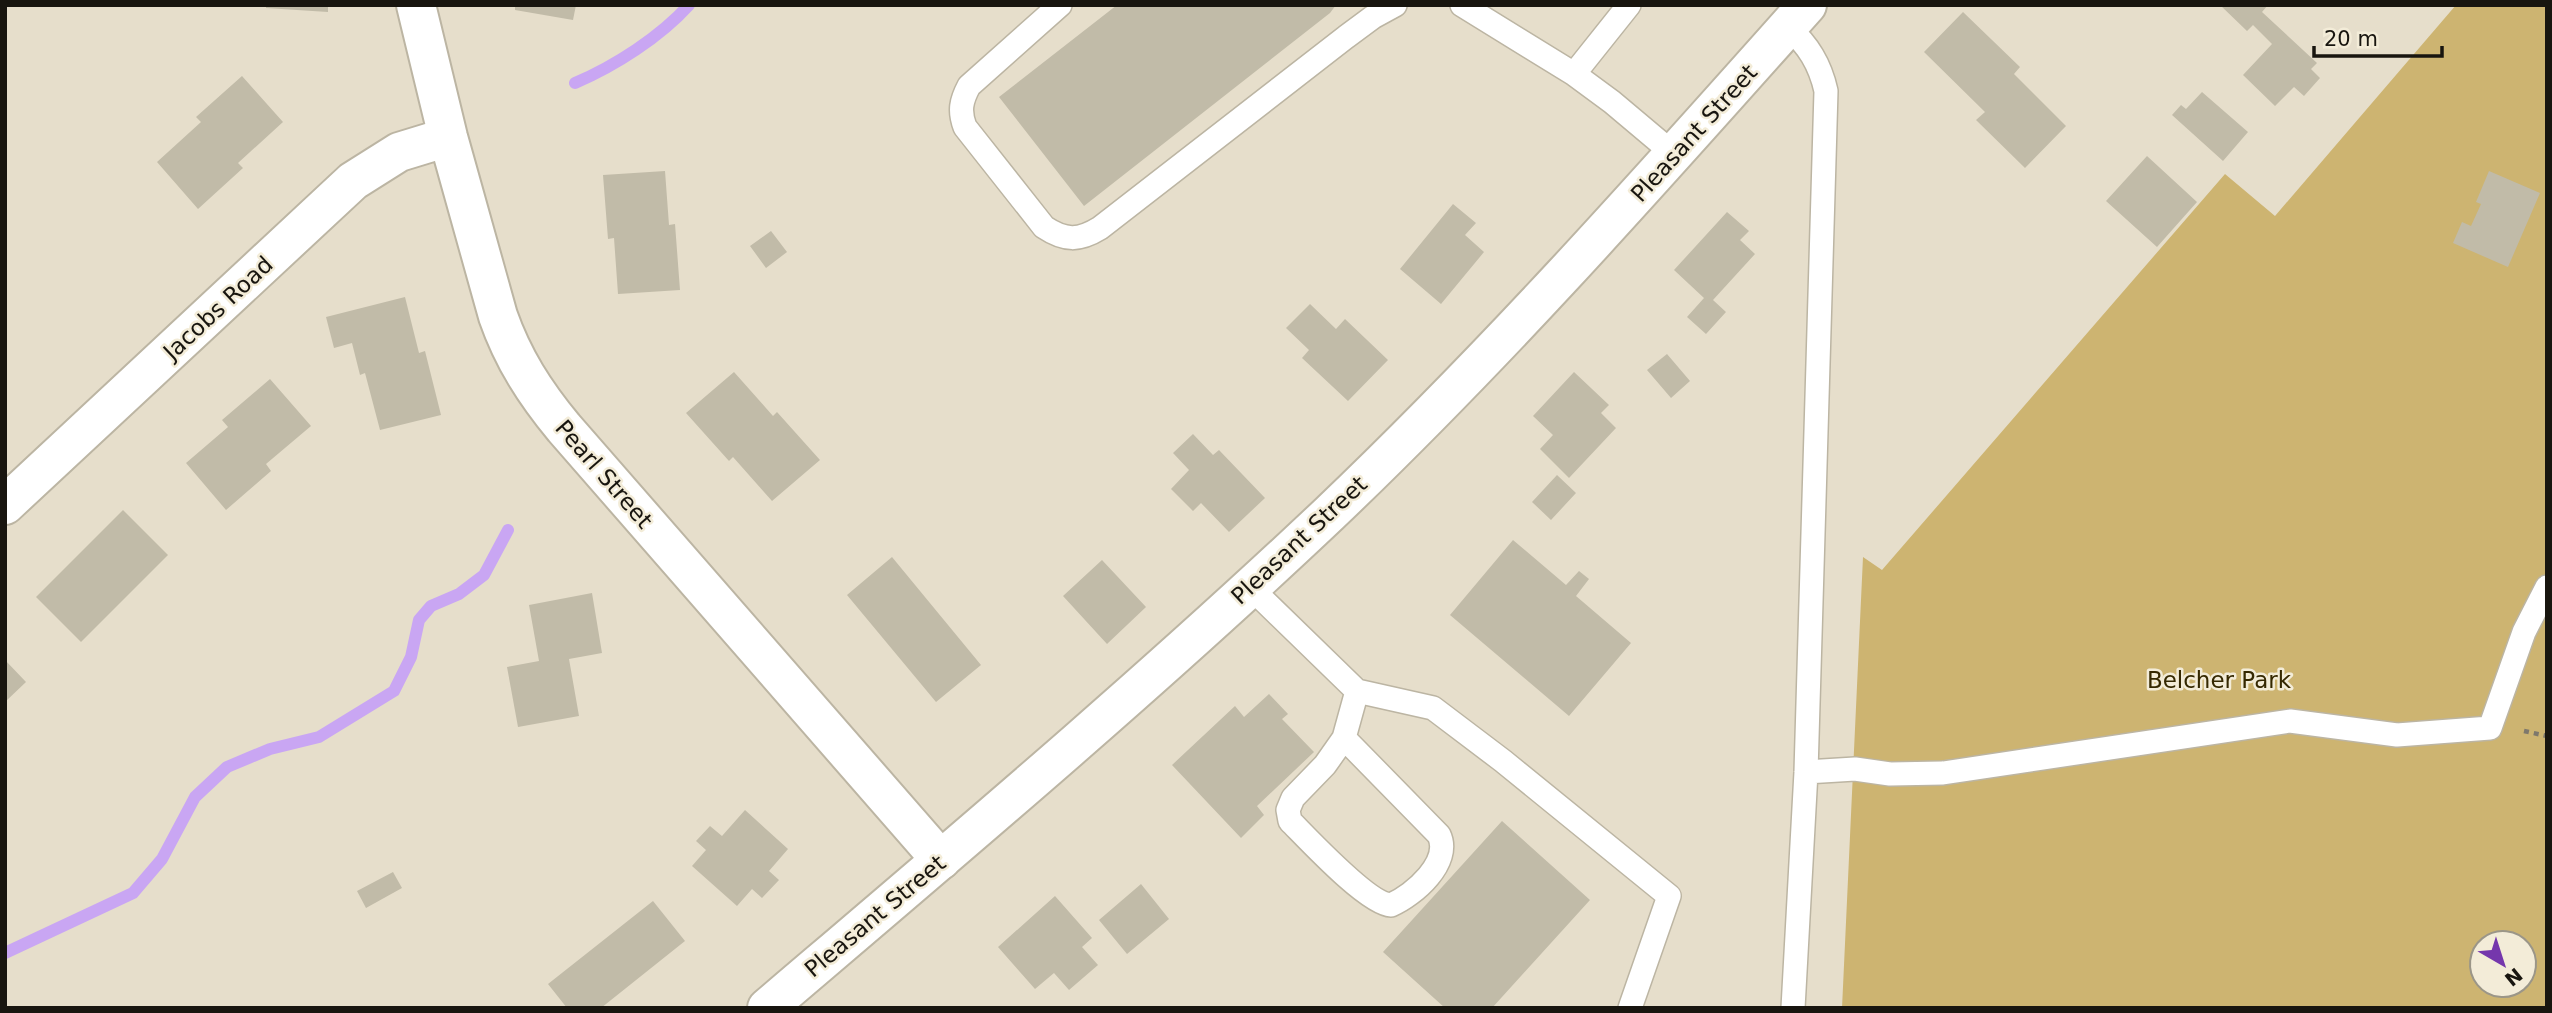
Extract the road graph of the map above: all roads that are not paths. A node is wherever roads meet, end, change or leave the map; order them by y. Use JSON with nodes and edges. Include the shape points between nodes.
{"nodes":[{"id":1,"x":416,"y":5,"type":"edge"},
{"id":2,"x":1060,"y":5,"type":"edge"},
{"id":3,"x":1395,"y":5,"type":"edge"},
{"id":4,"x":1462,"y":5,"type":"edge"},
{"id":5,"x":1629,"y":5,"type":"edge"},
{"id":6,"x":1797,"y":16,"type":"edge"},
{"id":7,"x":1574,"y":74,"type":"junction"},
{"id":8,"x":448,"y":137,"type":"junction"},
{"id":9,"x":1675,"y":155,"type":"junction"},
{"id":10,"x":5,"y":505,"type":"edge"},
{"id":11,"x":1251,"y":587,"type":"junction"},
{"id":12,"x":2547,"y":587,"type":"edge"},
{"id":13,"x":1357,"y":691,"type":"junction"},
{"id":14,"x":1344,"y":738,"type":"junction"},
{"id":15,"x":1806,"y":772,"type":"junction"},
{"id":16,"x":941,"y":860,"type":"junction"},
{"id":17,"x":767,"y":1008,"type":"edge"},
{"id":18,"x":1630,"y":1008,"type":"edge"},
{"id":19,"x":1793,"y":1008,"type":"edge"}],
"edges":[{"from":1,"to":8,"type":"street","name":"Pearl Street"},
{"from":2,"to":3,"type":"lane","via":[[969,86],[960,114],[965,127],[1044,228],[1071,239],[1100,228],[1346,37]]},
{"from":4,"to":7,"type":"lane"},
{"from":5,"to":7,"type":"lane"},
{"from":6,"to":9,"type":"street","name":"Pleasant Street"},
{"from":6,"to":15,"type":"lane","via":[[1826,91]]},
{"from":7,"to":9,"type":"lane"},
{"from":8,"to":10,"type":"street","name":"Jacobs Road","via":[[399,152],[353,181]]},
{"from":8,"to":16,"type":"street","name":"Pearl Street","via":[[498,316],[531,387]]},
{"from":9,"to":11,"type":"street","name":"Pleasant Street","via":[[1505,338]]},
{"from":11,"to":13,"type":"lane"},
{"from":11,"to":16,"type":"street","name":"Pleasant Street"},
{"from":12,"to":15,"type":"lane","via":[[2524,632],[2490,728],[2397,735],[2290,721],[1943,773]]},
{"from":13,"to":14,"type":"lane"},
{"from":13,"to":18,"type":"lane","via":[[1433,708],[1669,896]]},
{"from":14,"to":14,"type":"lane","via":[[1442,841],[1440,858],[1422,883],[1391,905],[1341,871],[1288,815],[1293,798]]},
{"from":15,"to":19,"type":"lane"},
{"from":16,"to":17,"type":"street","name":"Pleasant Street"}]}
